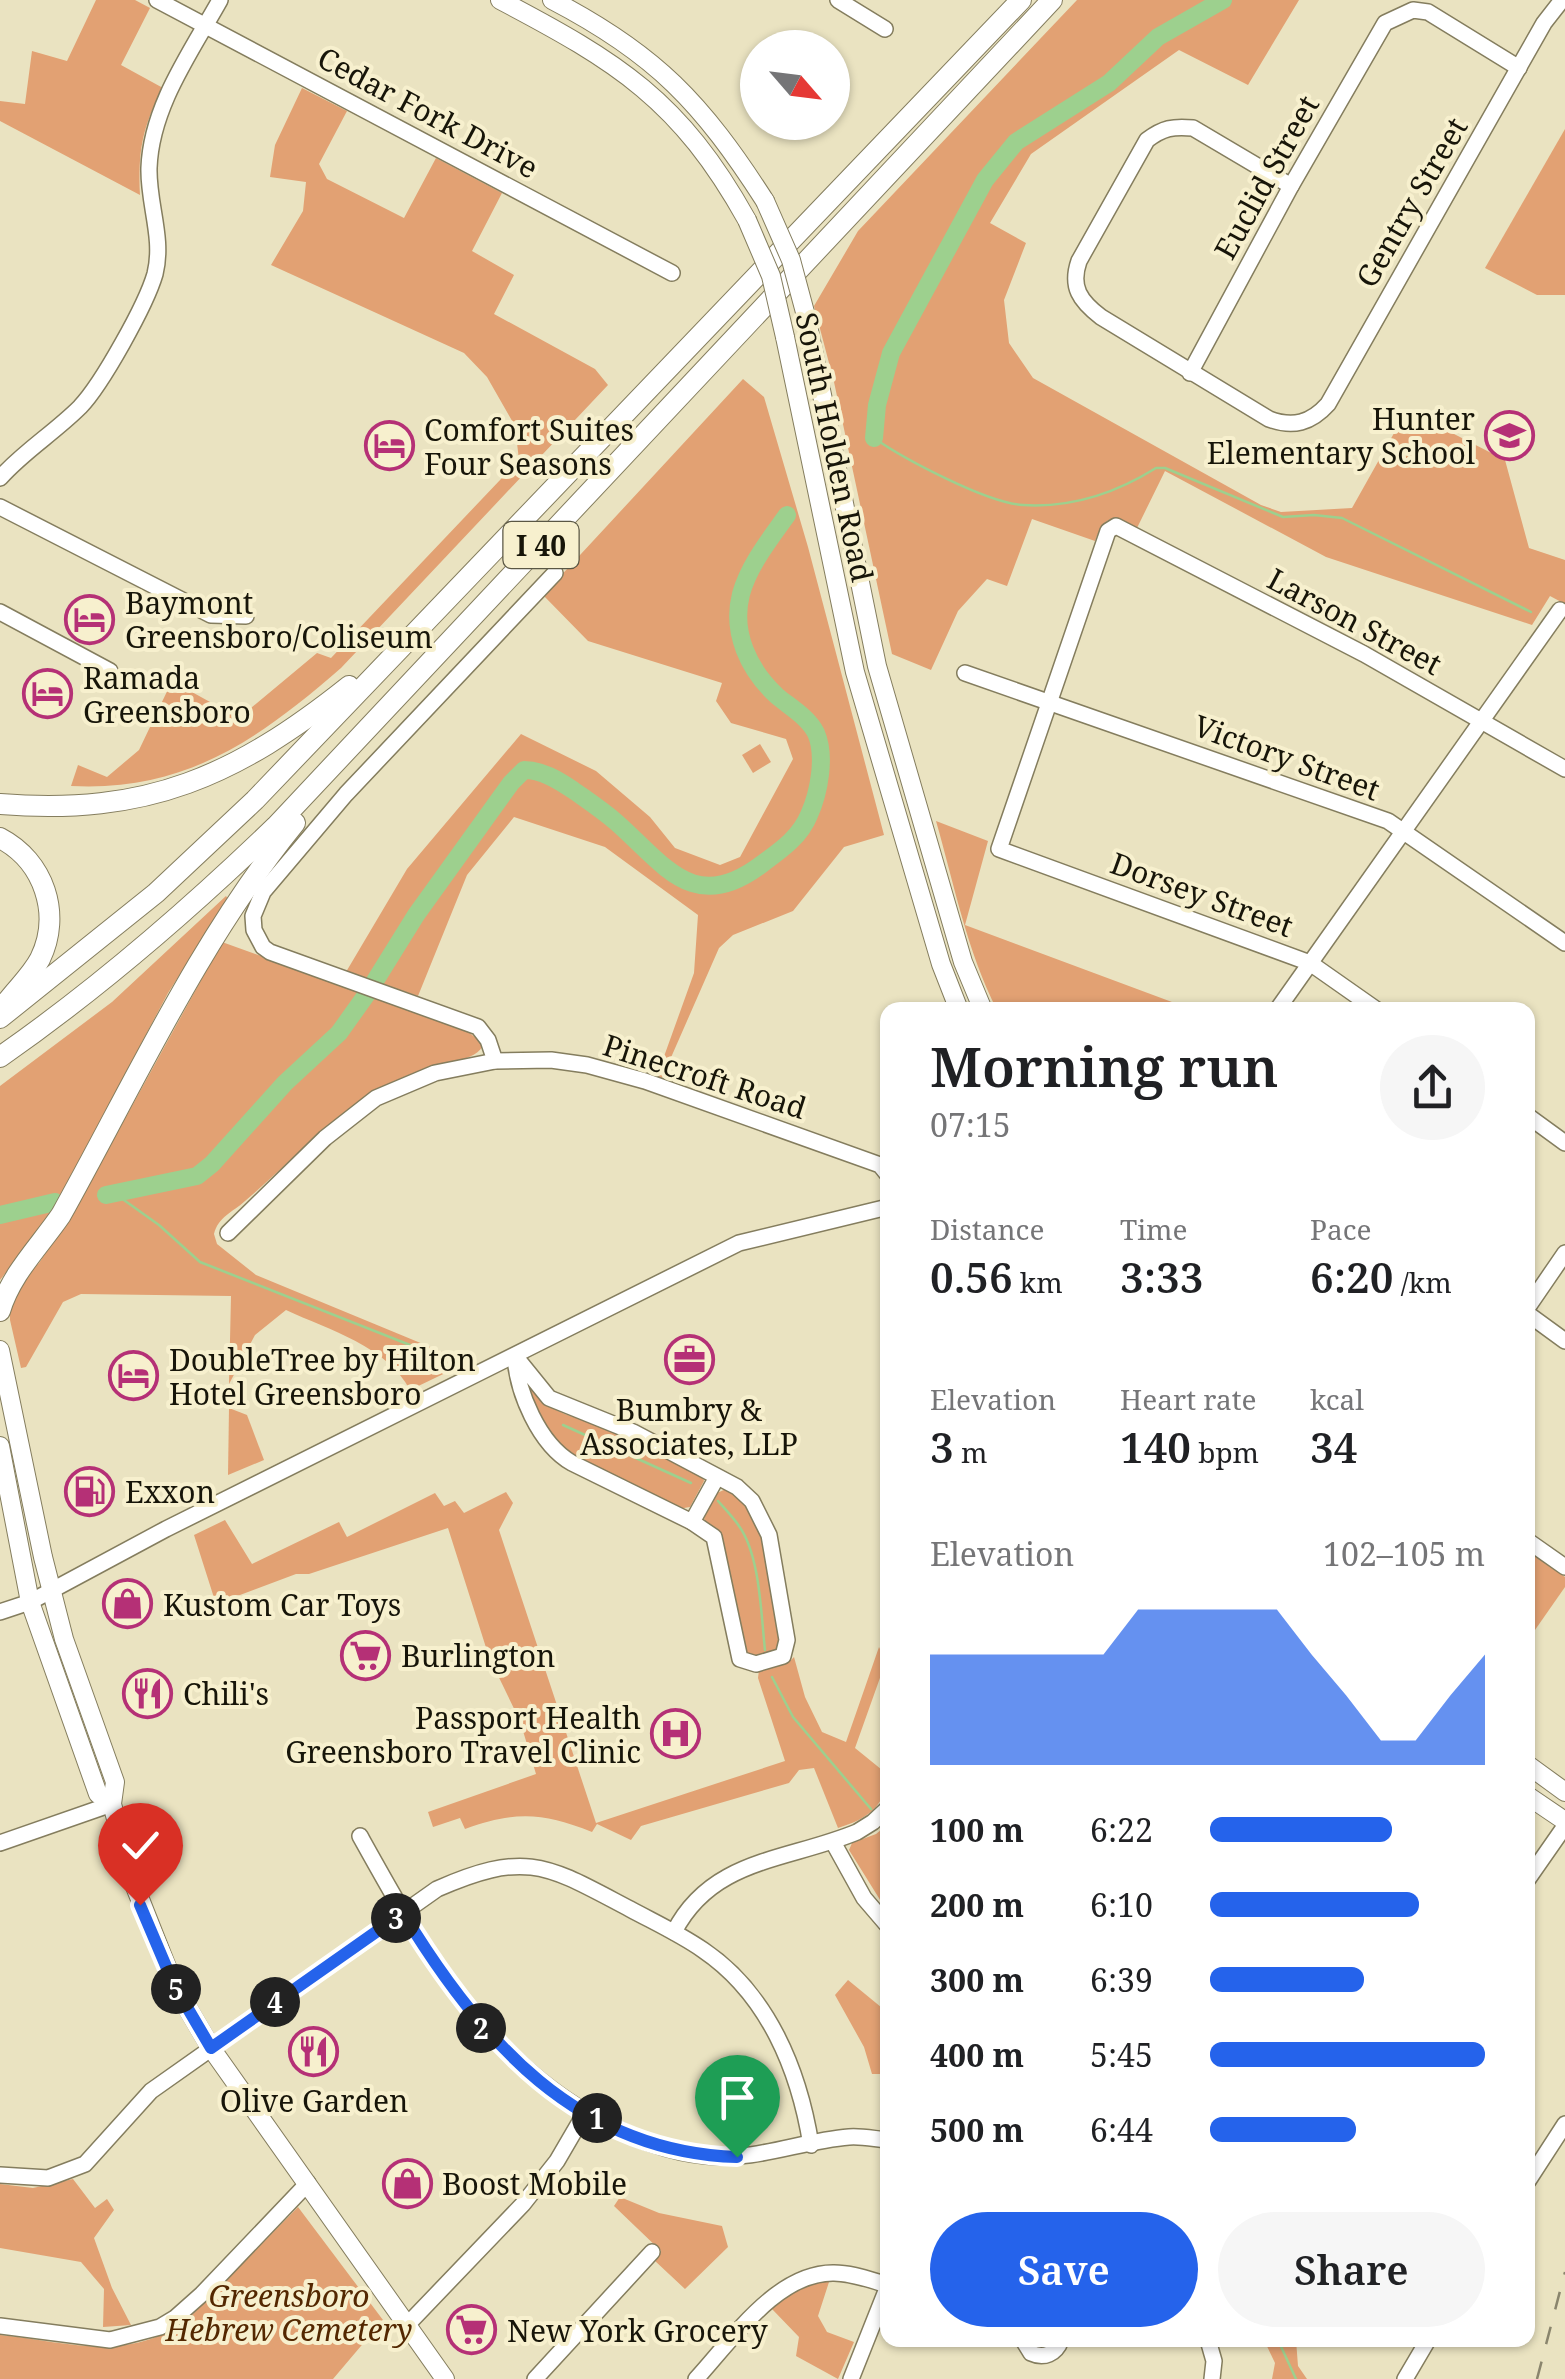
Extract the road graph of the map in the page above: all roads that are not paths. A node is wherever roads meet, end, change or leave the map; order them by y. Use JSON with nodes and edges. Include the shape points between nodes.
{"nodes":[{"id":1,"x":157,"y":0,"type":"edge"},
{"id":2,"x":220,"y":0,"type":"edge"},
{"id":3,"x":500,"y":0,"type":"edge"},
{"id":4,"x":552,"y":0,"type":"edge"},
{"id":5,"x":839,"y":0,"type":"edge"},
{"id":6,"x":1021,"y":0,"type":"edge"},
{"id":7,"x":1052,"y":0,"type":"edge"},
{"id":8,"x":1562,"y":0,"type":"edge"},
{"id":9,"x":206,"y":25,"type":"junction"},
{"id":10,"x":885,"y":29,"type":"dead end"},
{"id":11,"x":1519,"y":68,"type":"junction"},
{"id":12,"x":1290,"y":186,"type":"junction"},
{"id":13,"x":672,"y":273,"type":"dead end"},
{"id":14,"x":1190,"y":373,"type":"junction"},
{"id":15,"x":0,"y":478,"type":"edge"},
{"id":16,"x":0,"y":508,"type":"edge"},
{"id":17,"x":555,"y":573,"type":"dead end"},
{"id":18,"x":1560,"y":610,"type":"dead end"},
{"id":19,"x":0,"y":612,"type":"edge"},
{"id":20,"x":246,"y":616,"type":"dead end"},
{"id":21,"x":405,"y":642,"type":"junction"},
{"id":22,"x":426,"y":665,"type":"junction"},
{"id":23,"x":110,"y":670,"type":"dead end"},
{"id":24,"x":965,"y":673,"type":"dead end"},
{"id":25,"x":1052,"y":702,"type":"junction"},
{"id":26,"x":1483,"y":722,"type":"junction"},
{"id":27,"x":1565,"y":769,"type":"edge"},
{"id":28,"x":0,"y":804,"type":"edge"},
{"id":29,"x":1406,"y":832,"type":"junction"},
{"id":30,"x":0,"y":838,"type":"edge"},
{"id":31,"x":1565,"y":943,"type":"edge"},
{"id":32,"x":1310,"y":963,"type":"junction"},
{"id":33,"x":957,"y":1002,"type":"edge"},
{"id":34,"x":980,"y":1002,"type":"edge"},
{"id":35,"x":1283,"y":1002,"type":"edge"},
{"id":36,"x":1366,"y":1002,"type":"edge"},
{"id":37,"x":0,"y":1016,"type":"edge"},
{"id":38,"x":0,"y":1057,"type":"edge"},
{"id":39,"x":494,"y":1061,"type":"junction"},
{"id":40,"x":1535,"y":1121,"type":"edge"},
{"id":41,"x":1565,"y":1143,"type":"edge"},
{"id":42,"x":880,"y":1165,"type":"edge"},
{"id":43,"x":880,"y":1209,"type":"edge"},
{"id":44,"x":228,"y":1233,"type":"dead end"},
{"id":45,"x":1565,"y":1253,"type":"edge"},
{"id":46,"x":1535,"y":1299,"type":"edge"},
{"id":47,"x":0,"y":1311,"type":"edge"},
{"id":48,"x":1535,"y":1316,"type":"edge"},
{"id":49,"x":1565,"y":1341,"type":"edge"},
{"id":50,"x":0,"y":1350,"type":"edge"},
{"id":51,"x":515,"y":1356,"type":"junction"},
{"id":52,"x":0,"y":1446,"type":"edge"},
{"id":53,"x":718,"y":1477,"type":"junction"},
{"id":54,"x":692,"y":1522,"type":"junction"},
{"id":55,"x":1535,"y":1546,"type":"edge"},
{"id":56,"x":1565,"y":1567,"type":"edge"},
{"id":57,"x":52,"y":1590,"type":"junction"},
{"id":58,"x":30,"y":1602,"type":"junction"},
{"id":59,"x":0,"y":1612,"type":"edge"},
{"id":60,"x":1535,"y":1770,"type":"edge"},
{"id":61,"x":1565,"y":1792,"type":"edge"},
{"id":62,"x":1535,"y":1801,"type":"edge"},
{"id":63,"x":112,"y":1804,"type":"junction"},
{"id":64,"x":880,"y":1816,"type":"edge"},
{"id":65,"x":1565,"y":1824,"type":"edge"},
{"id":66,"x":360,"y":1836,"type":"dead end"},
{"id":67,"x":0,"y":1842,"type":"edge"},
{"id":68,"x":833,"y":1842,"type":"junction"},
{"id":69,"x":1535,"y":1869,"type":"edge"},
{"id":70,"x":403,"y":1913,"type":"junction"},
{"id":71,"x":880,"y":1917,"type":"edge"},
{"id":72,"x":674,"y":1932,"type":"junction"},
{"id":73,"x":211,"y":2048,"type":"junction"},
{"id":74,"x":586,"y":2112,"type":"junction"},
{"id":75,"x":1565,"y":2124,"type":"edge"},
{"id":76,"x":880,"y":2139,"type":"edge"},
{"id":77,"x":810,"y":2145,"type":"junction"},
{"id":78,"x":1535,"y":2170,"type":"edge"},
{"id":79,"x":0,"y":2175,"type":"edge"},
{"id":80,"x":308,"y":2183,"type":"junction"},
{"id":81,"x":652,"y":2252,"type":"dead end"},
{"id":82,"x":880,"y":2284,"type":"edge"},
{"id":83,"x":880,"y":2306,"type":"edge"},
{"id":84,"x":408,"y":2324,"type":"junction"},
{"id":85,"x":0,"y":2326,"type":"edge"},
{"id":86,"x":1026,"y":2347,"type":"edge"},
{"id":87,"x":1058,"y":2347,"type":"edge"},
{"id":88,"x":1210,"y":2347,"type":"edge"},
{"id":89,"x":1424,"y":2347,"type":"edge"},
{"id":90,"x":446,"y":2379,"type":"edge"},
{"id":91,"x":536,"y":2379,"type":"edge"},
{"id":92,"x":696,"y":2379,"type":"edge"},
{"id":93,"x":851,"y":2379,"type":"edge"},
{"id":94,"x":1212,"y":2379,"type":"edge"},
{"id":95,"x":1405,"y":2379,"type":"edge"}],
"edges":[{"from":1,"to":9,"type":"street","name":"Cedar Fork Drive"},
{"from":2,"to":9,"type":"street"},
{"from":3,"to":33,"type":"main road","name":"South Holden Road","bridge":true,"via":[[597,53],[661,103],[711,160],[747,220],[785,338],[855,672]]},
{"from":4,"to":34,"type":"main road","name":"South Holden Road","bridge":true,"via":[[665,73],[712,122],[765,201],[806,316],[877,666],[952,928]]},
{"from":5,"to":10,"type":"street"},
{"from":6,"to":21,"type":"highway","number":"I 40"},
{"from":7,"to":22,"type":"highway","number":"I 40"},
{"from":8,"to":11,"type":"street","name":"Gentry Street"},
{"from":9,"to":13,"type":"street","name":"Cedar Fork Drive"},
{"from":9,"to":15,"type":"street","via":[[153,128],[149,171],[159,244],[150,287],[92,394]]},
{"from":11,"to":12,"type":"street","name":"Euclid Street","via":[[1428,12],[1397,15],[1384,24]]},
{"from":11,"to":14,"type":"street","name":"Gentry Street","via":[[1317,417],[1285,425]]},
{"from":12,"to":14,"type":"street","name":"Euclid Street"},
{"from":12,"to":14,"type":"street","via":[[1193,128],[1164,129],[1147,140],[1079,260],[1074,276],[1085,305]]},
{"from":16,"to":20,"type":"street","via":[[211,616]]},
{"from":17,"to":39,"type":"street","via":[[343,796],[263,892],[253,916],[258,939],[270,952],[478,1027]]},
{"from":18,"to":26,"type":"street"},
{"from":19,"to":23,"type":"street"},
{"from":21,"to":28,"type":"highway","via":[[284,736],[189,784],[116,802]]},
{"from":21,"to":37,"type":"highway","number":"I 40","via":[[208,846]]},
{"from":22,"to":38,"type":"highway","number":"I 40","via":[[276,826],[189,908]]},
{"from":22,"to":47,"type":"highway","via":[[264,861],[222,924],[61,1215],[14,1277]]},
{"from":24,"to":25,"type":"street","name":"Victory Street"},
{"from":25,"to":26,"type":"street","name":"Larson Street","via":[[1108,531],[1116,526]]},
{"from":25,"to":29,"type":"street","name":"Victory Street"},
{"from":25,"to":32,"type":"street","name":"Dorsey Street","via":[[999,850]]},
{"from":26,"to":27,"type":"street","name":"Larson Street"},
{"from":26,"to":29,"type":"street"},
{"from":29,"to":31,"type":"street","name":"Victory Street"},
{"from":29,"to":32,"type":"street"},
{"from":30,"to":37,"type":"highway","via":[[27,858],[50,908],[40,959]]},
{"from":32,"to":35,"type":"street"},
{"from":32,"to":36,"type":"street","name":"Dorsey Street"},
{"from":39,"to":42,"type":"street","name":"Pinecroft Road","via":[[587,1065]]},
{"from":39,"to":44,"type":"street","name":"Pinecroft Road","via":[[436,1073],[376,1098]]},
{"from":40,"to":41,"type":"street"},
{"from":43,"to":51,"type":"street","via":[[739,1244]]},
{"from":45,"to":46,"type":"street"},
{"from":48,"to":49,"type":"street"},
{"from":50,"to":57,"type":"main road"},
{"from":51,"to":53,"type":"street","via":[[549,1398]]},
{"from":51,"to":54,"type":"street","via":[[516,1379],[555,1452]]},
{"from":51,"to":57,"type":"street"},
{"from":52,"to":58,"type":"main road"},
{"from":53,"to":54,"type":"street"},
{"from":53,"to":54,"type":"street","via":[[746,1494],[767,1526],[788,1640],[783,1656],[756,1664],[740,1659],[714,1537]]},
{"from":55,"to":56,"type":"street"},
{"from":57,"to":58,"type":"street"},
{"from":57,"to":63,"type":"main road","via":[[114,1782]]},
{"from":58,"to":59,"type":"street"},
{"from":58,"to":63,"type":"main road","via":[[98,1794]]},
{"from":60,"to":61,"type":"main road"},
{"from":62,"to":65,"type":"main road"},
{"from":63,"to":67,"type":"street"},
{"from":63,"to":73,"type":"main road","via":[[145,1916]]},
{"from":64,"to":68,"type":"street"},
{"from":65,"to":69,"type":"street"},
{"from":66,"to":70,"type":"street"},
{"from":68,"to":71,"type":"street"},
{"from":68,"to":72,"type":"street","via":[[725,1876],[704,1890]]},
{"from":70,"to":72,"type":"street","via":[[470,1875],[521,1865],[560,1873]]},
{"from":70,"to":73,"type":"street"},
{"from":70,"to":74,"type":"street","via":[[480,2026],[526,2071]]},
{"from":72,"to":77,"type":"street","via":[[725,1967],[768,2018],[795,2081]]},
{"from":73,"to":79,"type":"street","via":[[143,2098],[100,2151],[75,2170],[48,2178]]},
{"from":73,"to":80,"type":"main road"},
{"from":74,"to":77,"type":"street","via":[[635,2138],[704,2156],[765,2155]]},
{"from":74,"to":84,"type":"street","via":[[523,2204]]},
{"from":75,"to":78,"type":"street"},
{"from":76,"to":77,"type":"street"},
{"from":80,"to":84,"type":"main road"},
{"from":80,"to":85,"type":"street","via":[[160,2327],[110,2340]]},
{"from":81,"to":91,"type":"street"},
{"from":82,"to":92,"type":"street","via":[[839,2273],[787,2285]]},
{"from":83,"to":93,"type":"street"},
{"from":84,"to":90,"type":"main road"},
{"from":86,"to":87,"type":"street","via":[[1043,2356]]},
{"from":88,"to":94,"type":"street"},
{"from":89,"to":95,"type":"street"}]}
